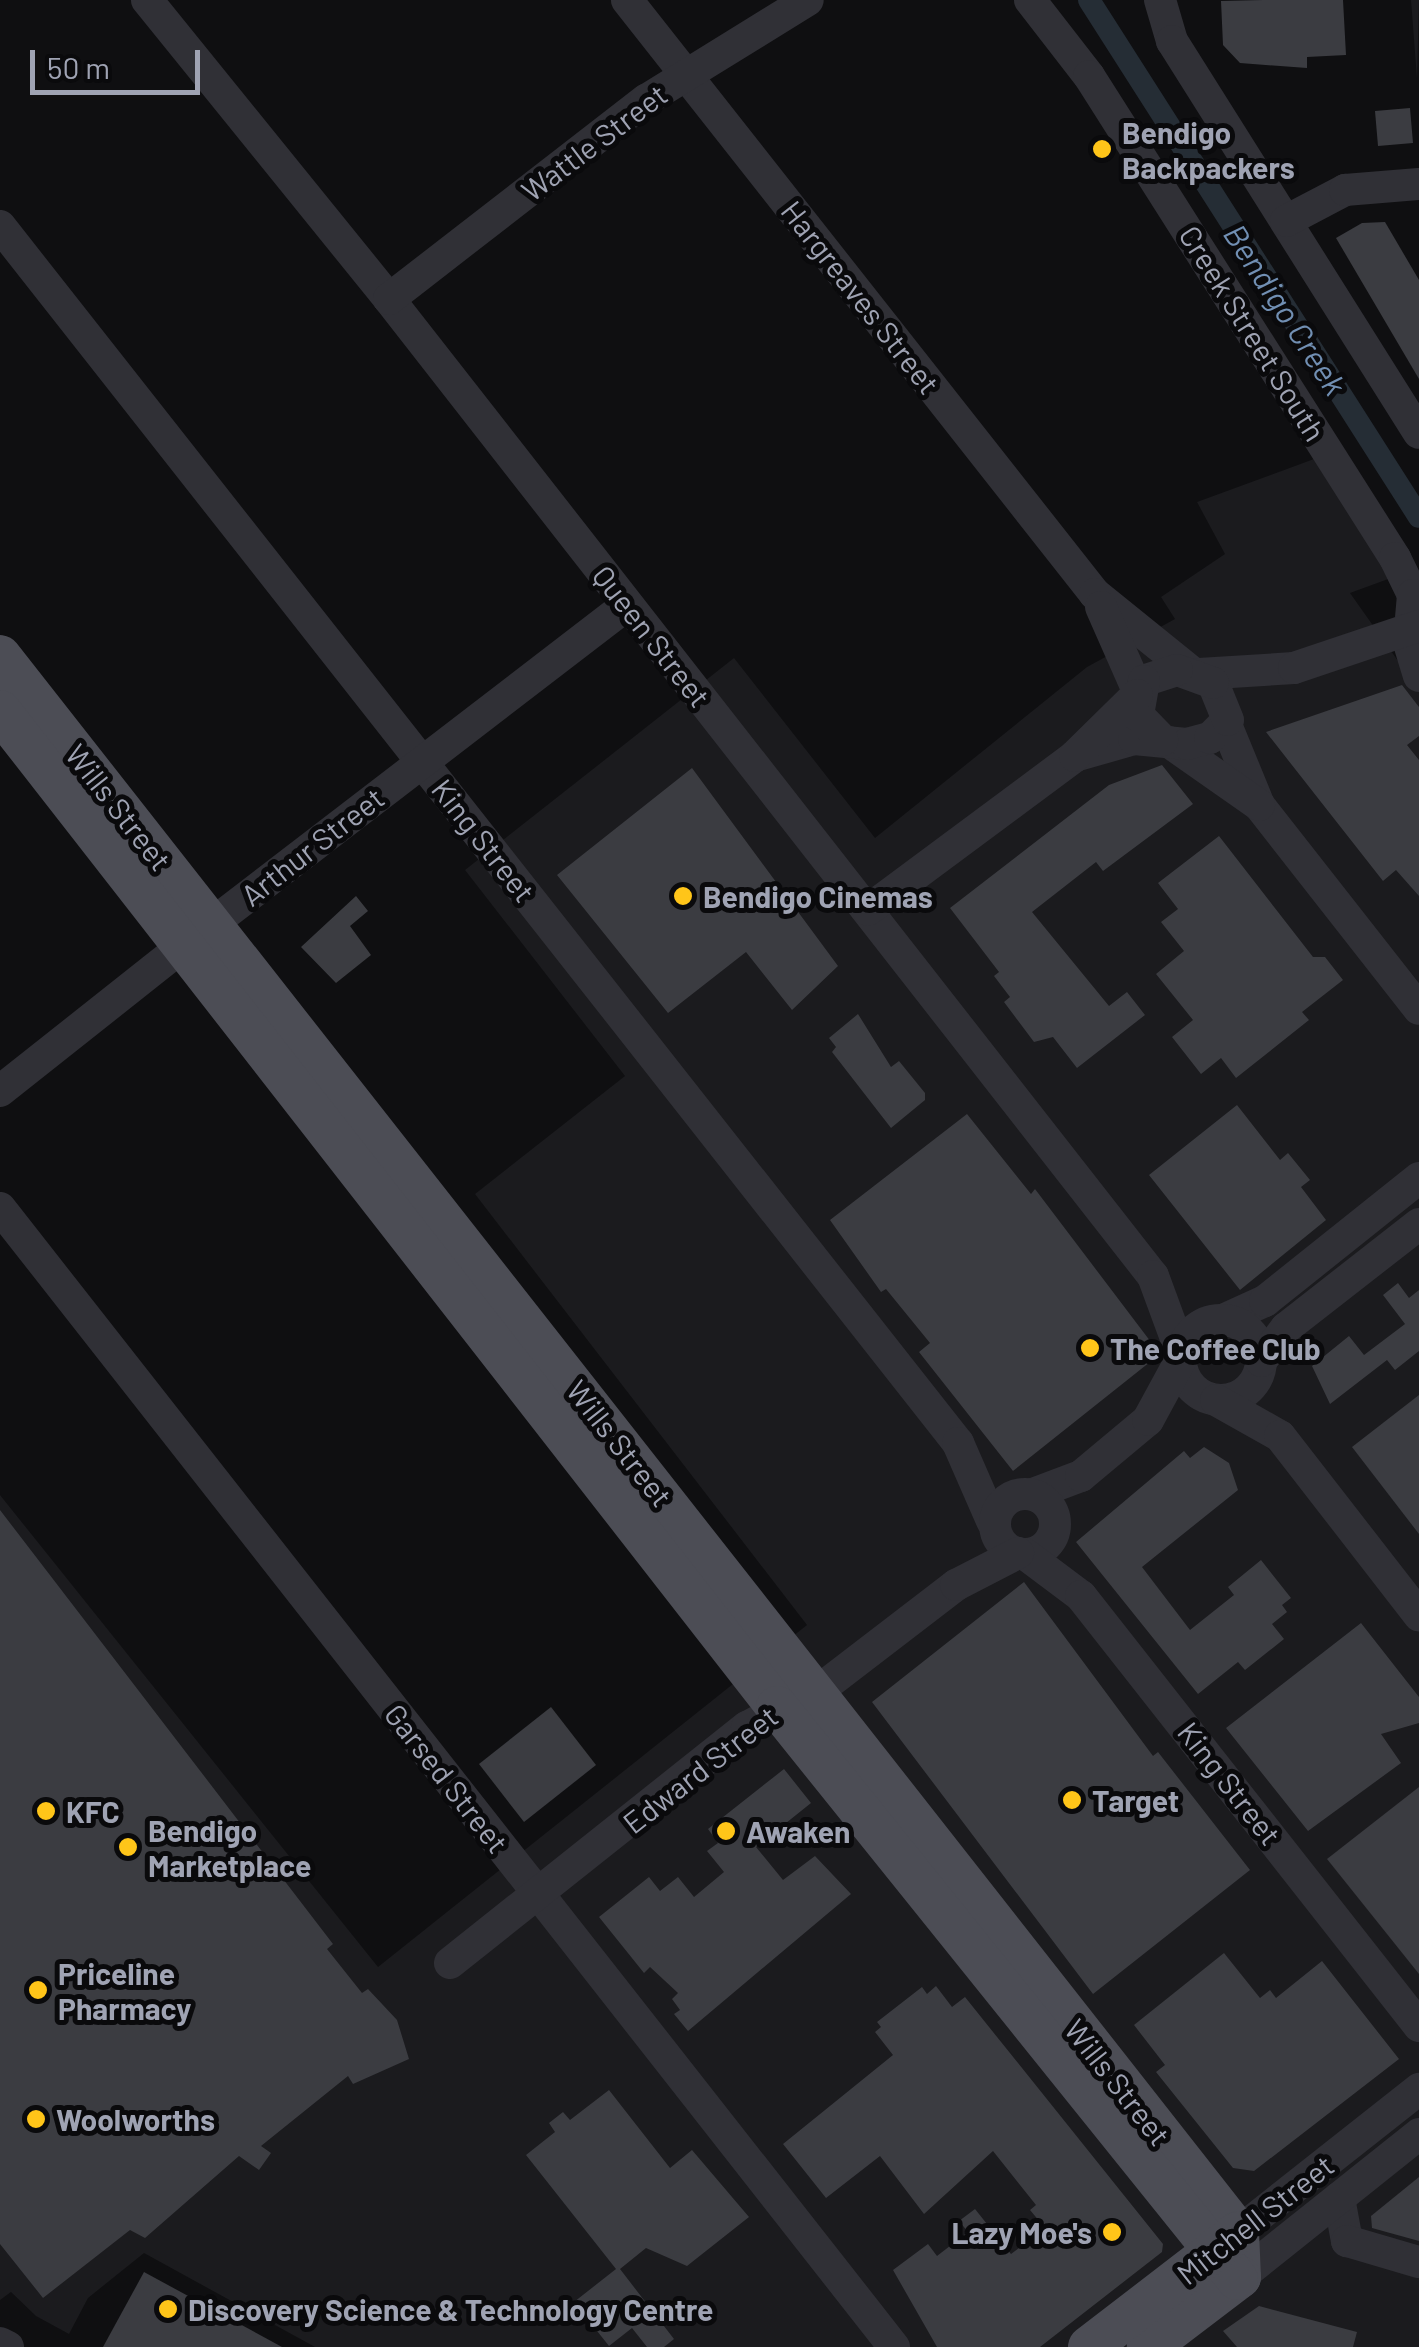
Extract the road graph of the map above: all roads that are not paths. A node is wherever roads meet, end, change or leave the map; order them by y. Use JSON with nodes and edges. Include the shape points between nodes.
{"nodes":[{"id":1,"x":147,"y":0,"type":"edge"},
{"id":2,"x":627,"y":0,"type":"edge"},
{"id":3,"x":808,"y":0,"type":"edge"},
{"id":4,"x":1030,"y":0,"type":"edge"},
{"id":5,"x":1160,"y":0,"type":"edge"},
{"id":6,"x":686,"y":76,"type":"junction"},
{"id":7,"x":1419,"y":184,"type":"edge"},
{"id":8,"x":1286,"y":221,"type":"junction"},
{"id":9,"x":0,"y":226,"type":"edge"},
{"id":10,"x":389,"y":299,"type":"junction"},
{"id":11,"x":1419,"y":432,"type":"edge"},
{"id":12,"x":1095,"y":594,"type":"junction"},
{"id":13,"x":627,"y":605,"type":"junction"},
{"id":14,"x":1411,"y":628,"type":"edge"},
{"id":15,"x":0,"y":656,"type":"edge"},
{"id":16,"x":1294,"y":668,"type":"junction"},
{"id":17,"x":1196,"y":674,"type":"junction"},
{"id":18,"x":1419,"y":676,"type":"edge"},
{"id":19,"x":1137,"y":693,"type":"junction"},
{"id":20,"x":0,"y":711,"type":"edge"},
{"id":21,"x":1227,"y":726,"type":"junction"},
{"id":22,"x":1165,"y":741,"type":"junction"},
{"id":23,"x":1075,"y":756,"type":"junction"},
{"id":24,"x":422,"y":762,"type":"junction"},
{"id":25,"x":1259,"y":805,"type":"junction"},
{"id":26,"x":868,"y":910,"type":"junction"},
{"id":27,"x":198,"y":934,"type":"junction"},
{"id":28,"x":1419,"y":1009,"type":"edge"},
{"id":29,"x":0,"y":1091,"type":"edge"},
{"id":30,"x":1419,"y":1178,"type":"edge"},
{"id":31,"x":0,"y":1208,"type":"edge"},
{"id":32,"x":1419,"y":1224,"type":"edge"},
{"id":33,"x":1153,"y":1276,"type":"junction"},
{"id":34,"x":1223,"y":1320,"type":"junction"},
{"id":35,"x":1181,"y":1356,"type":"junction"},
{"id":36,"x":1261,"y":1364,"type":"junction"},
{"id":37,"x":1214,"y":1400,"type":"junction"},
{"id":38,"x":1148,"y":1420,"type":"junction"},
{"id":39,"x":1280,"y":1436,"type":"junction"},
{"id":40,"x":968,"y":1456,"type":"junction"},
{"id":41,"x":1081,"y":1476,"type":"junction"},
{"id":42,"x":1031,"y":1494,"type":"junction"},
{"id":43,"x":1056,"y":1523,"type":"junction"},
{"id":44,"x":992,"y":1524,"type":"junction"},
{"id":45,"x":1022,"y":1553,"type":"junction"},
{"id":46,"x":956,"y":1584,"type":"junction"},
{"id":47,"x":1419,"y":1615,"type":"edge"},
{"id":48,"x":795,"y":1699,"type":"junction"},
{"id":49,"x":539,"y":1895,"type":"junction"},
{"id":50,"x":450,"y":1963,"type":"dead end"},
{"id":51,"x":1419,"y":2026,"type":"edge"},
{"id":52,"x":1419,"y":2089,"type":"edge"},
{"id":53,"x":1419,"y":2134,"type":"edge"},
{"id":54,"x":1339,"y":2198,"type":"junction"},
{"id":55,"x":1232,"y":2260,"type":"junction"},
{"id":56,"x":1419,"y":2262,"type":"edge"},
{"id":57,"x":1162,"y":2329,"type":"edge"},
{"id":58,"x":0,"y":2342,"type":"edge"},
{"id":59,"x":8,"y":2347,"type":"edge"},
{"id":60,"x":894,"y":2347,"type":"edge"},
{"id":61,"x":1090,"y":2347,"type":"edge"}],
"edges":[{"from":1,"to":10,"type":"street","name":"Queen Street"},
{"from":2,"to":6,"type":"street","name":"Hargreaves Street"},
{"from":3,"to":6,"type":"street","name":"Wattle Street"},
{"from":4,"to":14,"type":"street","name":"Creek Street South","via":[[1088,76],[1395,558],[1413,594]]},
{"from":5,"to":8,"type":"street","via":[[1172,41]]},
{"from":6,"to":10,"type":"street","name":"Wattle Street"},
{"from":6,"to":12,"type":"street","name":"Hargreaves Street"},
{"from":7,"to":8,"type":"street","via":[[1345,190]]},
{"from":8,"to":11,"type":"street"},
{"from":9,"to":24,"type":"street","name":"King Street"},
{"from":10,"to":13,"type":"street","name":"Queen Street"},
{"from":12,"to":17,"type":"street","name":"Hargreaves Street"},
{"from":12,"to":19,"type":"street","name":"Hargreaves Street"},
{"from":13,"to":24,"type":"street","name":"Arthur Street"},
{"from":13,"to":26,"type":"street","name":"Queen Street"},
{"from":14,"to":16,"type":"street"},
{"from":14,"to":18,"type":"street","name":"Creek Street South"},
{"from":15,"to":27,"type":"main road","name":"Wills Street"},
{"from":16,"to":17,"type":"street"},
{"from":16,"to":21,"type":"street","via":[[1249,699]]},
{"from":17,"to":19,"type":"street","via":[[1161,671]]},
{"from":17,"to":21,"type":"street","via":[[1222,695]]},
{"from":19,"to":22,"type":"street","via":[[1141,720]]},
{"from":19,"to":23,"type":"street"},
{"from":20,"to":27,"type":"main road","name":"Wills Street"},
{"from":21,"to":22,"type":"street","via":[[1193,744]]},
{"from":21,"to":25,"type":"street"},
{"from":22,"to":23,"type":"street","via":[[1126,740]]},
{"from":22,"to":25,"type":"street"},
{"from":23,"to":26,"type":"street"},
{"from":24,"to":27,"type":"street","name":"Arthur Street"},
{"from":24,"to":40,"type":"street","name":"King Street"},
{"from":25,"to":28,"type":"street"},
{"from":26,"to":33,"type":"street","name":"Queen Street"},
{"from":27,"to":29,"type":"street","name":"Arthur Street"},
{"from":27,"to":48,"type":"main road","name":"Wills Street"},
{"from":30,"to":34,"type":"street","via":[[1265,1301]]},
{"from":31,"to":49,"type":"street","name":"Garsed Street"},
{"from":32,"to":36,"type":"street","via":[[1286,1328]]},
{"from":33,"to":34,"type":"street","name":"Queen Street"},
{"from":33,"to":35,"type":"street","name":"Queen Street"},
{"from":34,"to":35,"type":"street","via":[[1195,1328]]},
{"from":34,"to":36,"type":"street","via":[[1247,1329]]},
{"from":35,"to":37,"type":"street","via":[[1190,1386]]},
{"from":35,"to":38,"type":"street"},
{"from":36,"to":37,"type":"street","via":[[1249,1388]]},
{"from":36,"to":39,"type":"street"},
{"from":37,"to":38,"type":"street"},
{"from":37,"to":39,"type":"street"},
{"from":38,"to":41,"type":"street"},
{"from":39,"to":47,"type":"street"},
{"from":40,"to":42,"type":"street","name":"King Street"},
{"from":40,"to":44,"type":"street","name":"King Street"},
{"from":41,"to":42,"type":"street"},
{"from":41,"to":43,"type":"street"},
{"from":42,"to":43,"type":"street","via":[[1050,1507]]},
{"from":42,"to":44,"type":"street","via":[[1011,1498]]},
{"from":43,"to":45,"type":"street","via":[[1043,1548]]},
{"from":44,"to":45,"type":"street"},
{"from":44,"to":46,"type":"street","name":"Edward Street"},
{"from":45,"to":46,"type":"street","name":"Edward Street"},
{"from":45,"to":51,"type":"street","name":"King Street","via":[[1081,1596]]},
{"from":46,"to":48,"type":"street","name":"Edward Street"},
{"from":48,"to":49,"type":"street","name":"Edward Street"},
{"from":48,"to":55,"type":"main road","name":"Wills Street"},
{"from":49,"to":50,"type":"street","name":"Edward Street"},
{"from":49,"to":60,"type":"street","name":"Garsed Street"},
{"from":52,"to":55,"type":"street","name":"Mitchell Street"},
{"from":53,"to":54,"type":"street","name":"Mitchell Street"},
{"from":54,"to":55,"type":"street","name":"Mitchell Street"},
{"from":54,"to":56,"type":"street","via":[[1347,2241]]},
{"from":55,"to":57,"type":"main road","name":"Mitchell Street"},
{"from":57,"to":61,"type":"main road","name":"Mitchell Street"},
{"from":58,"to":59,"type":"street"}]}
